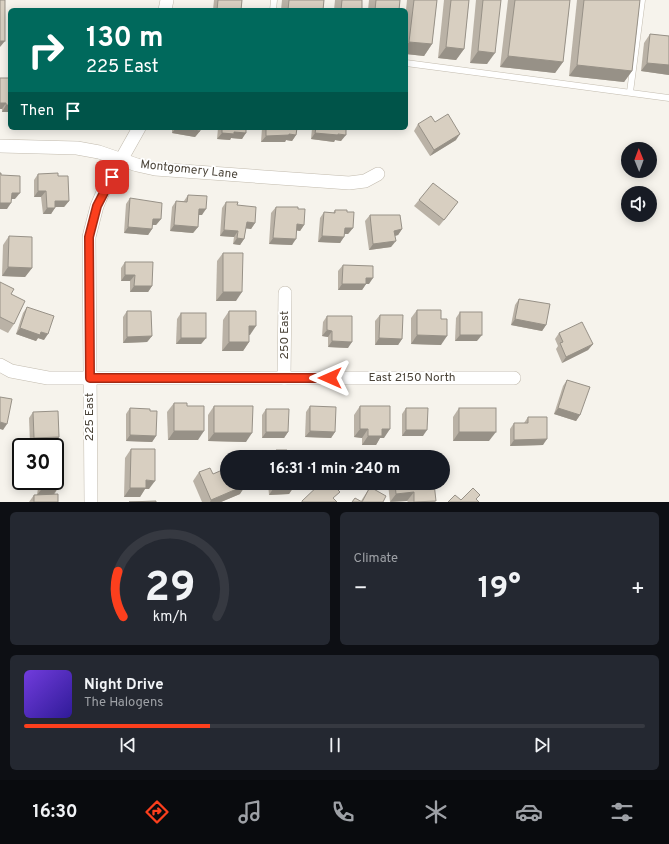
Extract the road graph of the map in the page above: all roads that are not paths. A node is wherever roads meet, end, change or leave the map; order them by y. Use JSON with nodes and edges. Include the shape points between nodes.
{"nodes":[{"id":1,"x":642,"y":0,"type":"edge"},
{"id":2,"x":408,"y":63,"type":"edge"},
{"id":3,"x":630,"y":92,"type":"junction"},
{"id":4,"x":669,"y":98,"type":"edge"},
{"id":5,"x":138,"y":130,"type":"edge"},
{"id":6,"x":0,"y":146,"type":"edge"},
{"id":7,"x":121,"y":160,"type":"junction"},
{"id":8,"x":378,"y":174,"type":"dead end"},
{"id":9,"x":285,"y":292,"type":"dead end"},
{"id":10,"x":0,"y":365,"type":"edge"},
{"id":11,"x":90,"y":378,"type":"junction"},
{"id":12,"x":284,"y":378,"type":"junction"},
{"id":13,"x":514,"y":378,"type":"dead end"},
{"id":14,"x":91,"y":502,"type":"edge"}],
"edges":[{"from":1,"to":3,"type":"lane"},
{"from":2,"to":3,"type":"lane"},
{"from":3,"to":4,"type":"lane"},
{"from":5,"to":7,"type":"street","name":"225 East"},
{"from":6,"to":7,"type":"street","name":"Montgomery Lane","via":[[77,148]]},
{"from":7,"to":8,"type":"street","name":"Montgomery Lane","via":[[172,171],[349,183],[365,181]]},
{"from":7,"to":11,"type":"street","name":"225 East","via":[[97,206],[89,237]]},
{"from":9,"to":12,"type":"street","name":"250 East"},
{"from":10,"to":11,"type":"street","name":"East 2150 North","via":[[11,371],[48,378]]},
{"from":11,"to":12,"type":"street","name":"East 2150 North"},
{"from":11,"to":14,"type":"street","name":"225 East"},
{"from":12,"to":13,"type":"street","name":"East 2150 North"}]}
